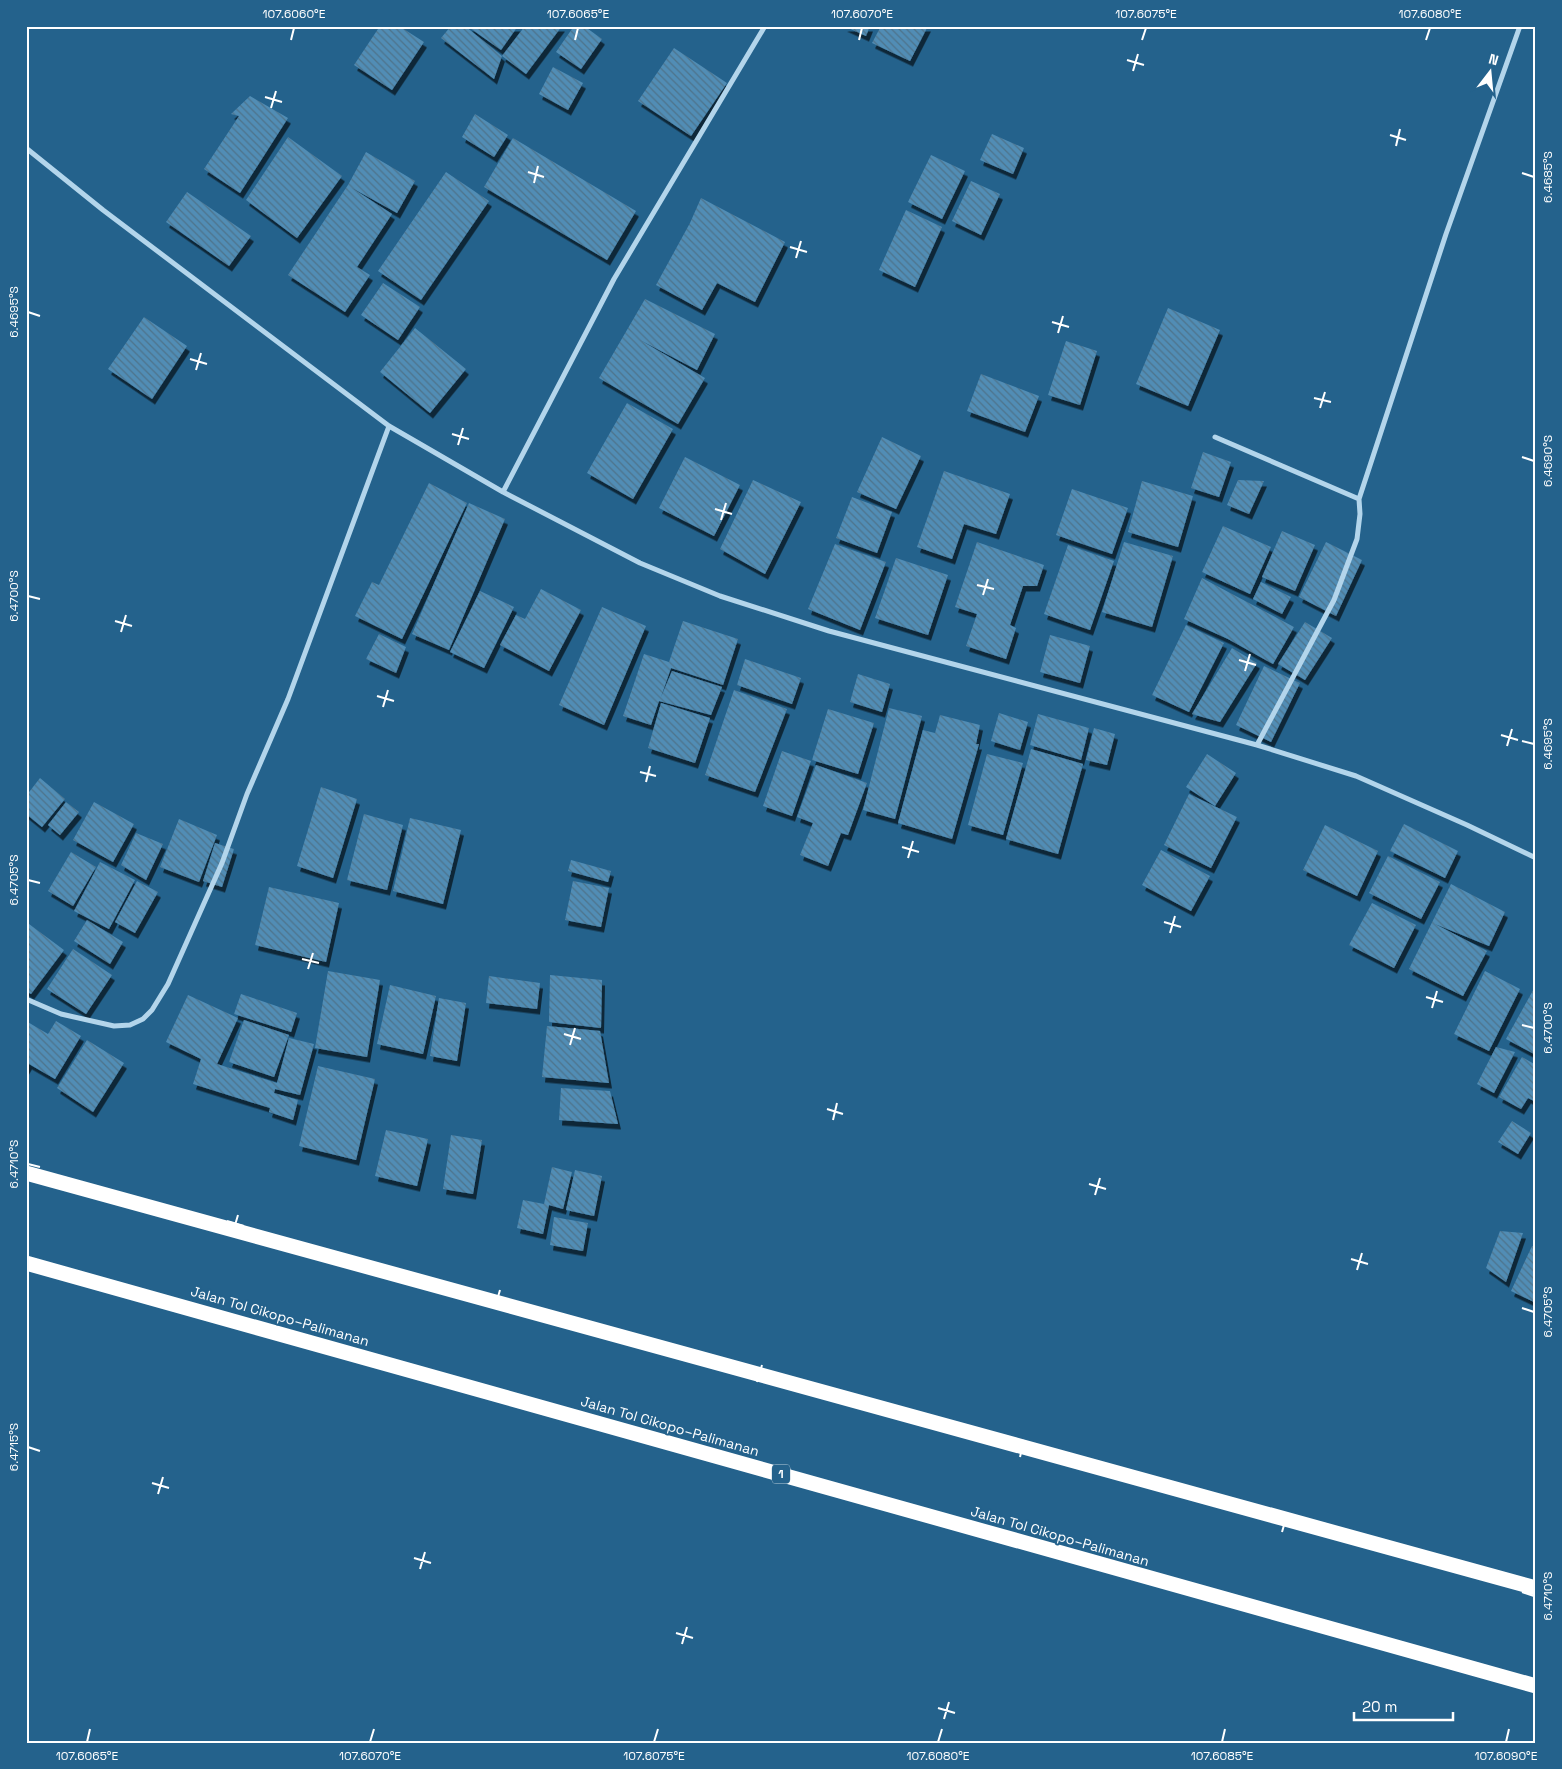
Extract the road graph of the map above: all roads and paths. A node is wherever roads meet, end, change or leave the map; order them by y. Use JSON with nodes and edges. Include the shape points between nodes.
{"nodes":[{"id":1,"x":764,"y":26,"type":"edge"},
{"id":2,"x":1520,"y":26,"type":"edge"},
{"id":3,"x":26,"y":148,"type":"edge"},
{"id":4,"x":390,"y":426,"type":"junction"},
{"id":5,"x":1214,"y":437,"type":"dead end"},
{"id":6,"x":503,"y":492,"type":"junction"},
{"id":7,"x":1359,"y":499,"type":"junction"},
{"id":8,"x":1257,"y":745,"type":"junction"},
{"id":9,"x":1536,"y":858,"type":"edge"},
{"id":10,"x":26,"y":999,"type":"edge"},
{"id":11,"x":26,"y":1173,"type":"edge"},
{"id":12,"x":26,"y":1263,"type":"edge"},
{"id":13,"x":1536,"y":1588,"type":"edge"},
{"id":14,"x":1536,"y":1686,"type":"edge"}],
"edges":[{"from":1,"to":6,"type":"street","via":[[614,279]]},
{"from":2,"to":7,"type":"street","via":[[1446,234]]},
{"from":3,"to":4,"type":"street","via":[[102,210]]},
{"from":4,"to":6,"type":"street"},
{"from":4,"to":10,"type":"street","via":[[222,864],[168,984],[152,1010],[143,1020],[114,1026],[61,1014]]},
{"from":5,"to":7,"type":"street"},
{"from":6,"to":8,"type":"street","via":[[640,563],[720,596],[829,631]]},
{"from":7,"to":8,"type":"street","via":[[1357,539],[1334,600]]},
{"from":8,"to":9,"type":"street","via":[[1356,776]]},
{"from":11,"to":13,"type":"highway"},
{"from":12,"to":14,"type":"highway","name":"Jalan Tol Cikopo–Palimanan","number":"1"}]}
